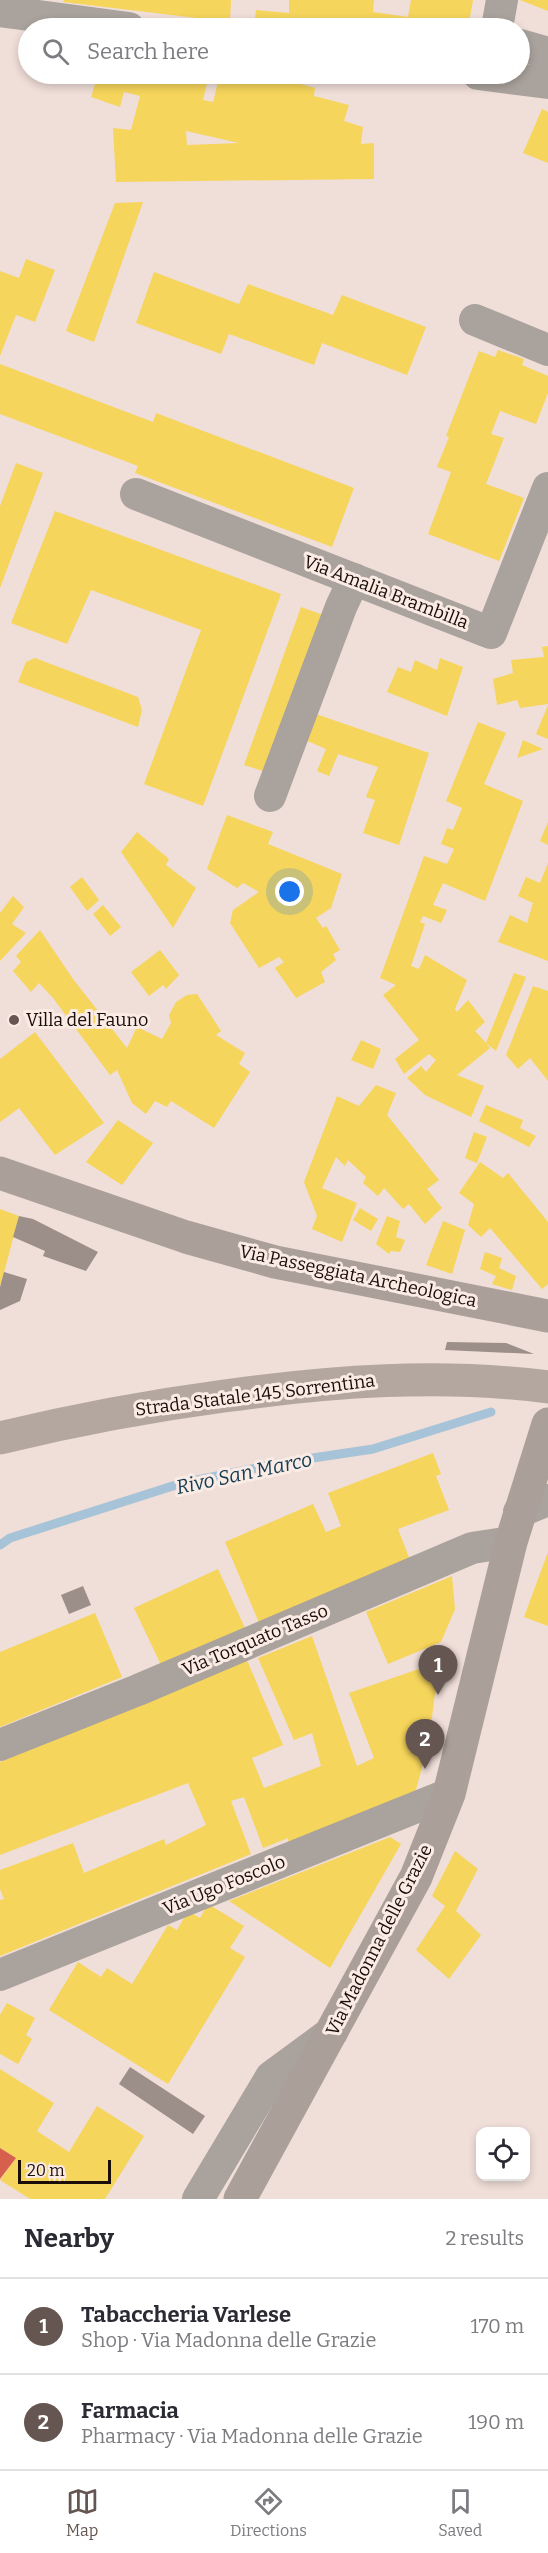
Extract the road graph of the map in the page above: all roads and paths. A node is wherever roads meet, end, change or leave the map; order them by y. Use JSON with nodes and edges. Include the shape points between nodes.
{"nodes":[{"id":1,"x":502,"y":0,"type":"edge"},
{"id":2,"x":0,"y":11,"type":"edge"},
{"id":3,"x":53,"y":18,"type":"edge"},
{"id":4,"x":499,"y":18,"type":"edge"},
{"id":5,"x":530,"y":48,"type":"edge"},
{"id":6,"x":548,"y":53,"type":"edge"},
{"id":7,"x":530,"y":81,"type":"edge"},
{"id":8,"x":548,"y":83,"type":"edge"},
{"id":9,"x":475,"y":320,"type":"dead end"},
{"id":10,"x":548,"y":350,"type":"edge"},
{"id":11,"x":548,"y":488,"type":"edge"},
{"id":12,"x":136,"y":494,"type":"dead end"},
{"id":13,"x":354,"y":579,"type":"junction"},
{"id":14,"x":270,"y":796,"type":"dead end"},
{"id":15,"x":0,"y":1173,"type":"edge"},
{"id":16,"x":548,"y":1316,"type":"edge"},
{"id":17,"x":548,"y":1387,"type":"edge"},
{"id":18,"x":548,"y":1424,"type":"edge"},
{"id":19,"x":0,"y":1438,"type":"edge"},
{"id":20,"x":526,"y":1518,"type":"edge"},
{"id":21,"x":0,"y":1744,"type":"edge"},
{"id":22,"x":449,"y":1794,"type":"junction"},
{"id":23,"x":0,"y":1975,"type":"edge"},
{"id":24,"x":333,"y":2031,"type":"junction"},
{"id":25,"x":198,"y":2199,"type":"edge"},
{"id":26,"x":240,"y":2199,"type":"edge"}],
"edges":[{"from":1,"to":4,"type":"street"},
{"from":2,"to":3,"type":"street"},
{"from":5,"to":6,"type":"street"},
{"from":7,"to":8,"type":"street"},
{"from":9,"to":10,"type":"street"},
{"from":11,"to":13,"type":"street","name":"Via Amalia Brambilla","via":[[492,633]]},
{"from":12,"to":13,"type":"street","name":"Via Amalia Brambilla"},
{"from":13,"to":14,"type":"street"},
{"from":15,"to":16,"type":"main road","name":"Via Passeggiata Archeologica","via":[[186,1237],[276,1262]]},
{"from":17,"to":19,"type":"highway","name":"Strada Statale 145 Sorrentina","via":[[508,1382],[383,1380],[270,1390],[145,1407]]},
{"from":18,"to":20,"type":"main road","name":"Via Madonna delle Grazie"},
{"from":20,"to":21,"type":"street","name":"Via Torquato Tasso","via":[[472,1548],[138,1690]]},
{"from":20,"to":22,"type":"main road","name":"Via Madonna delle Grazie"},
{"from":22,"to":23,"type":"street","name":"Via Ugo Foscolo"},
{"from":22,"to":24,"type":"main road","name":"Via Madonna delle Grazie","via":[[416,1877]]},
{"from":24,"to":25,"type":"street","via":[[271,2078]]},
{"from":24,"to":26,"type":"main road","name":"Via Madonna delle Grazie"}]}
